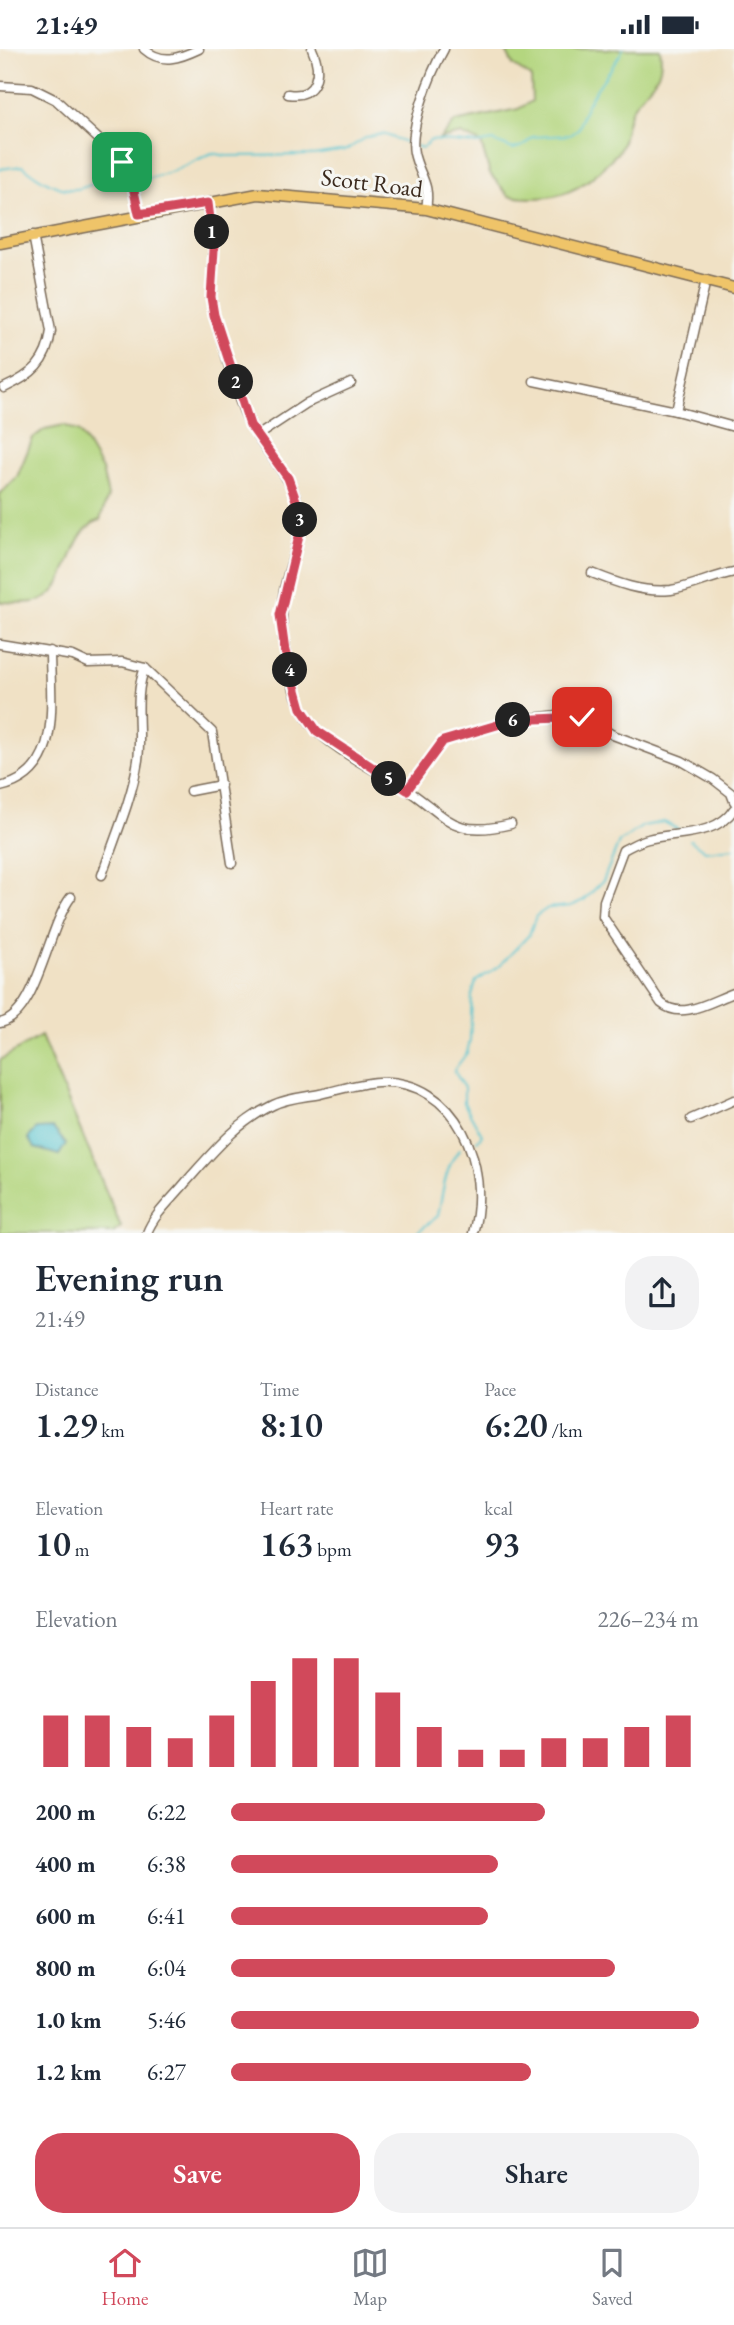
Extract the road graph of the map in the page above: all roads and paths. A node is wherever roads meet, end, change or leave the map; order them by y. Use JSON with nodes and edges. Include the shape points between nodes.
{"nodes":[{"id":1,"x":144,"y":49,"type":"edge"},
{"id":2,"x":200,"y":49,"type":"edge"},
{"id":3,"x":312,"y":49,"type":"edge"},
{"id":4,"x":444,"y":49,"type":"edge"},
{"id":5,"x":0,"y":86,"type":"edge"},
{"id":6,"x":288,"y":94,"type":"dead end"},
{"id":7,"x":208,"y":203,"type":"junction"},
{"id":8,"x":426,"y":209,"type":"junction"},
{"id":9,"x":139,"y":214,"type":"junction"},
{"id":10,"x":33,"y":235,"type":"junction"},
{"id":11,"x":0,"y":243,"type":"edge"},
{"id":12,"x":706,"y":280,"type":"junction"},
{"id":13,"x":734,"y":288,"type":"edge"},
{"id":14,"x":534,"y":381,"type":"dead end"},
{"id":15,"x":351,"y":383,"type":"dead end"},
{"id":16,"x":4,"y":388,"type":"dead end"},
{"id":17,"x":676,"y":411,"type":"junction"},
{"id":18,"x":734,"y":427,"type":"edge"},
{"id":19,"x":257,"y":436,"type":"junction"},
{"id":20,"x":734,"y":572,"type":"edge"},
{"id":21,"x":592,"y":573,"type":"dead end"},
{"id":22,"x":0,"y":644,"type":"edge"},
{"id":23,"x":50,"y":651,"type":"junction"},
{"id":24,"x":145,"y":668,"type":"junction"},
{"id":25,"x":221,"y":785,"type":"junction"},
{"id":26,"x":0,"y":787,"type":"edge"},
{"id":27,"x":407,"y":790,"type":"junction"},
{"id":28,"x":190,"y":791,"type":"dead end"},
{"id":29,"x":734,"y":801,"type":"edge"},
{"id":30,"x":734,"y":809,"type":"edge"},
{"id":31,"x":512,"y":824,"type":"dead end"},
{"id":32,"x":232,"y":863,"type":"dead end"},
{"id":33,"x":102,"y":875,"type":"dead end"},
{"id":34,"x":71,"y":897,"type":"dead end"},
{"id":35,"x":734,"y":993,"type":"edge"},
{"id":36,"x":0,"y":1023,"type":"edge"},
{"id":37,"x":734,"y":1100,"type":"edge"},
{"id":38,"x":691,"y":1119,"type":"dead end"},
{"id":39,"x":147,"y":1233,"type":"edge"},
{"id":40,"x":473,"y":1233,"type":"edge"}],
"edges":[{"from":1,"to":2,"type":"street","via":[[167,59]]},
{"from":3,"to":6,"type":"street","via":[[318,76],[306,93]]},
{"from":4,"to":8,"type":"street","via":[[424,91],[413,144],[429,194]]},
{"from":5,"to":9,"type":"street","via":[[21,85],[48,95],[101,138],[124,161]]},
{"from":7,"to":8,"type":"main road","name":"Scott Road","via":[[258,194]]},
{"from":7,"to":9,"type":"main road","name":"Scott Road"},
{"from":7,"to":19,"type":"street","via":[[214,315],[244,410]]},
{"from":8,"to":12,"type":"main road","name":"Scott Road"},
{"from":9,"to":10,"type":"main road","name":"Scott Road"},
{"from":10,"to":11,"type":"main road","name":"Scott Road"},
{"from":10,"to":16,"type":"street","via":[[51,331],[49,346],[34,372]]},
{"from":12,"to":13,"type":"main road","name":"Scott Road"},
{"from":12,"to":17,"type":"street"},
{"from":14,"to":17,"type":"street"},
{"from":15,"to":19,"type":"street","via":[[307,403]]},
{"from":17,"to":18,"type":"street"},
{"from":19,"to":27,"type":"street","via":[[288,478],[298,506],[301,528],[280,615],[301,708],[317,731]]},
{"from":20,"to":21,"type":"street","via":[[673,590],[625,586]]},
{"from":22,"to":23,"type":"street"},
{"from":23,"to":24,"type":"street","via":[[88,663],[122,662]]},
{"from":23,"to":26,"type":"street","via":[[51,731],[45,751],[19,783]]},
{"from":24,"to":25,"type":"street","via":[[212,732]]},
{"from":24,"to":33,"type":"street","via":[[139,685],[140,738],[133,784]]},
{"from":25,"to":28,"type":"street"},
{"from":25,"to":32,"type":"street"},
{"from":27,"to":29,"type":"street","via":[[443,741],[514,720],[558,715],[582,717],[613,735],[682,761],[713,779]]},
{"from":27,"to":31,"type":"street","via":[[459,827],[489,830]]},
{"from":30,"to":35,"type":"street","via":[[702,830],[647,839],[623,850],[604,901],[603,917],[670,1011],[682,1012]]},
{"from":34,"to":36,"type":"street","via":[[58,917],[22,1009],[11,1021]]},
{"from":37,"to":38,"type":"street"},
{"from":39,"to":40,"type":"street","via":[[158,1214],[238,1126],[275,1104],[378,1082],[423,1092],[460,1126],[474,1153],[479,1179]]}]}
